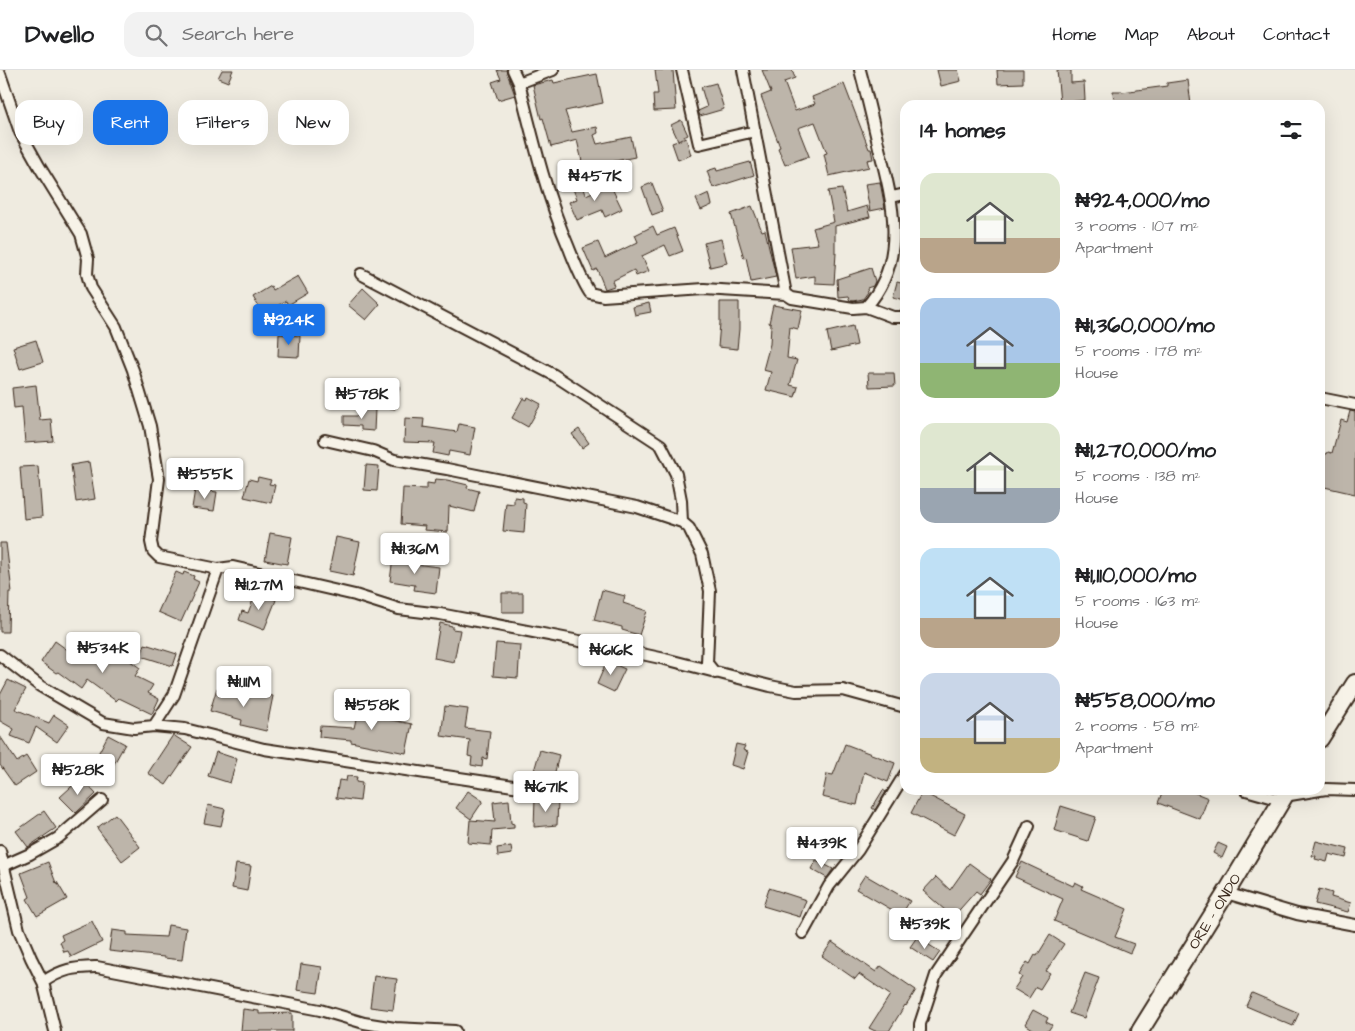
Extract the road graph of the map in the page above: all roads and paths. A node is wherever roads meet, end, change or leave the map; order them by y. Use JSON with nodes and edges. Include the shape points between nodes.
{"nodes":[{"id":1,"x":513,"y":70,"type":"edge"},
{"id":2,"x":553,"y":70,"type":"edge"},
{"id":3,"x":682,"y":70,"type":"edge"},
{"id":4,"x":743,"y":70,"type":"edge"},
{"id":5,"x":860,"y":70,"type":"edge"},
{"id":6,"x":0,"y":74,"type":"edge"},
{"id":7,"x":518,"y":83,"type":"junction"},
{"id":8,"x":755,"y":131,"type":"junction"},
{"id":9,"x":900,"y":195,"type":"edge"},
{"id":10,"x":892,"y":197,"type":"junction"},
{"id":11,"x":361,"y":274,"type":"dead end"},
{"id":12,"x":786,"y":294,"type":"junction"},
{"id":13,"x":866,"y":307,"type":"junction"},
{"id":14,"x":900,"y":317,"type":"edge"},
{"id":15,"x":1325,"y":399,"type":"edge"},
{"id":16,"x":1355,"y":405,"type":"edge"},
{"id":17,"x":325,"y":440,"type":"dead end"},
{"id":18,"x":682,"y":522,"type":"junction"},
{"id":19,"x":218,"y":569,"type":"junction"},
{"id":20,"x":0,"y":655,"type":"edge"},
{"id":21,"x":716,"y":673,"type":"junction"},
{"id":22,"x":1355,"y":683,"type":"edge"},
{"id":23,"x":900,"y":706,"type":"edge"},
{"id":24,"x":154,"y":726,"type":"junction"},
{"id":25,"x":1325,"y":731,"type":"edge"},
{"id":26,"x":900,"y":783,"type":"edge"},
{"id":27,"x":520,"y":787,"type":"dead end"},
{"id":28,"x":1325,"y":789,"type":"edge"},
{"id":29,"x":1355,"y":790,"type":"edge"},
{"id":30,"x":1284,"y":795,"type":"edge"},
{"id":31,"x":102,"y":800,"type":"dead end"},
{"id":32,"x":1029,"y":826,"type":"dead end"},
{"id":33,"x":0,"y":851,"type":"edge"},
{"id":34,"x":3,"y":866,"type":"junction"},
{"id":35,"x":1226,"y":893,"type":"junction"},
{"id":36,"x":1355,"y":925,"type":"edge"},
{"id":37,"x":803,"y":933,"type":"dead end"},
{"id":38,"x":43,"y":982,"type":"junction"},
{"id":39,"x":55,"y":1031,"type":"edge"},
{"id":40,"x":454,"y":1031,"type":"edge"},
{"id":41,"x":920,"y":1031,"type":"edge"},
{"id":42,"x":1140,"y":1031,"type":"edge"}],
"edges":[{"from":1,"to":7,"type":"street"},
{"from":2,"to":7,"type":"street"},
{"from":3,"to":8,"type":"street","via":[[699,144]]},
{"from":4,"to":8,"type":"street"},
{"from":5,"to":10,"type":"street"},
{"from":6,"to":19,"type":"street","via":[[20,132],[81,234],[91,288],[116,327],[133,370],[150,426],[159,479],[151,542],[153,551],[159,557]]},
{"from":7,"to":12,"type":"street","via":[[545,184],[566,242],[590,293],[603,296],[704,289]]},
{"from":8,"to":12,"type":"street"},
{"from":9,"to":10,"type":"street"},
{"from":10,"to":13,"type":"street","via":[[893,248],[886,275],[876,296]]},
{"from":11,"to":18,"type":"street","via":[[554,374],[661,445],[676,474]]},
{"from":12,"to":13,"type":"street","via":[[792,298],[853,308]]},
{"from":13,"to":14,"type":"street"},
{"from":15,"to":16,"type":"street"},
{"from":17,"to":18,"type":"street","via":[[373,451],[394,460],[637,507]]},
{"from":18,"to":21,"type":"street","via":[[689,528],[702,554],[710,591],[706,663]]},
{"from":19,"to":21,"type":"street","via":[[233,567],[355,595],[399,609],[600,645]]},
{"from":19,"to":24,"type":"street","via":[[174,695]]},
{"from":20,"to":24,"type":"street","via":[[40,686],[103,723],[134,728]]},
{"from":21,"to":23,"type":"street","via":[[796,691],[843,690]]},
{"from":22,"to":25,"type":"main road"},
{"from":24,"to":27,"type":"street","via":[[185,729],[264,749]]},
{"from":26,"to":37,"type":"street","via":[[858,850],[829,886]]},
{"from":28,"to":29,"type":"street"},
{"from":30,"to":35,"type":"main road","name":"ORE - ONDO"},
{"from":31,"to":34,"type":"street","via":[[58,838]]},
{"from":32,"to":41,"type":"street","via":[[1013,861],[936,975]]},
{"from":33,"to":34,"type":"street"},
{"from":34,"to":38,"type":"street","via":[[19,930]]},
{"from":35,"to":36,"type":"street","via":[[1297,914]]},
{"from":35,"to":42,"type":"main road","name":"ORE - ONDO"},
{"from":38,"to":39,"type":"street"},
{"from":38,"to":40,"type":"street","via":[[70,968],[97,967],[320,1010],[364,1023]]}]}
